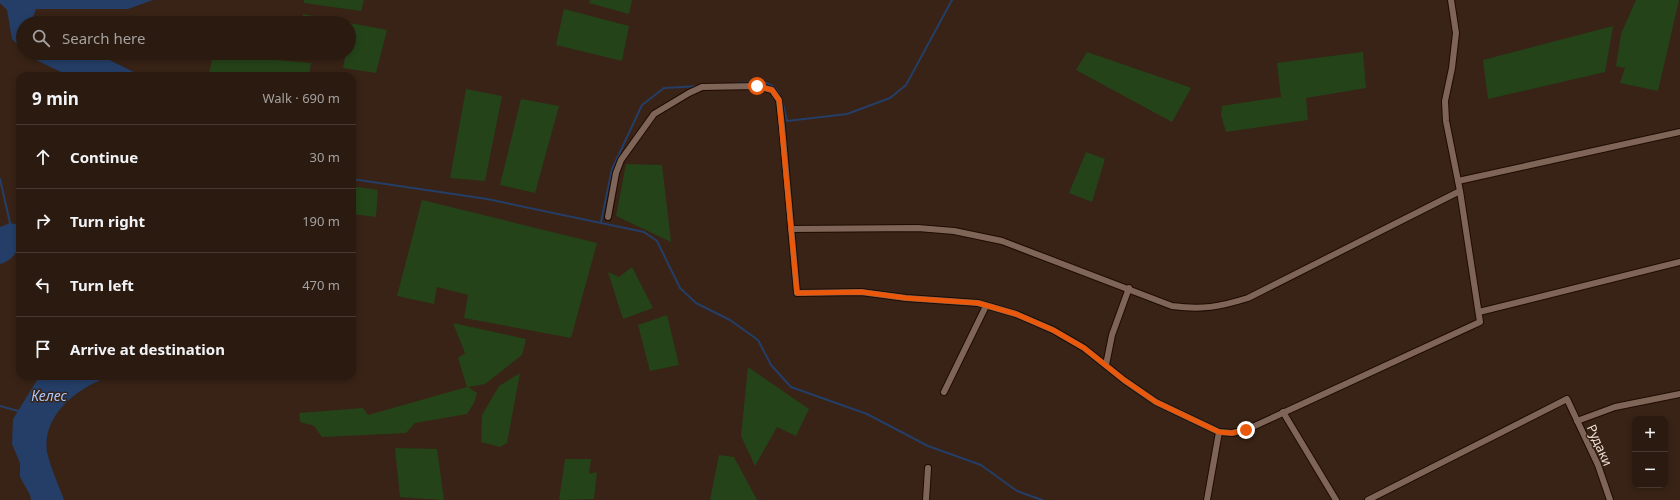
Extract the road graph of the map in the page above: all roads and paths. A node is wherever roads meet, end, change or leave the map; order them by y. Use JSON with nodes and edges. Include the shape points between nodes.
{"nodes":[{"id":1,"x":1451,"y":0,"type":"edge"},
{"id":2,"x":1680,"y":132,"type":"edge"},
{"id":3,"x":1458,"y":181,"type":"junction"},
{"id":4,"x":1460,"y":190,"type":"junction"},
{"id":5,"x":608,"y":217,"type":"dead end"},
{"id":6,"x":791,"y":228,"type":"junction"},
{"id":7,"x":1680,"y":262,"type":"edge"},
{"id":8,"x":1129,"y":288,"type":"junction"},
{"id":9,"x":986,"y":306,"type":"junction"},
{"id":10,"x":1479,"y":312,"type":"junction"},
{"id":11,"x":1106,"y":365,"type":"junction"},
{"id":12,"x":944,"y":392,"type":"dead end"},
{"id":13,"x":1680,"y":394,"type":"edge"},
{"id":14,"x":1283,"y":412,"type":"junction"},
{"id":15,"x":1577,"y":421,"type":"junction"},
{"id":16,"x":1219,"y":432,"type":"junction"},
{"id":17,"x":928,"y":468,"type":"dead end"},
{"id":18,"x":926,"y":500,"type":"edge"},
{"id":19,"x":1207,"y":500,"type":"edge"},
{"id":20,"x":1336,"y":500,"type":"edge"},
{"id":21,"x":1368,"y":500,"type":"edge"},
{"id":22,"x":1610,"y":500,"type":"edge"}],
"edges":[{"from":1,"to":3,"type":"street","via":[[1456,33],[1445,101],[1446,121]]},
{"from":2,"to":3,"type":"street"},
{"from":3,"to":4,"type":"street"},
{"from":4,"to":8,"type":"street","via":[[1248,298],[1220,307],[1195,309],[1172,306]]},
{"from":4,"to":10,"type":"street"},
{"from":5,"to":6,"type":"street","via":[[621,160],[654,114],[702,87],[757,86],[772,90],[779,100]]},
{"from":6,"to":8,"type":"street","via":[[918,228],[954,231],[1002,241]]},
{"from":6,"to":9,"type":"street","via":[[797,293],[862,292],[978,303]]},
{"from":7,"to":10,"type":"street"},
{"from":8,"to":11,"type":"street","via":[[1112,335]]},
{"from":9,"to":11,"type":"street","via":[[1016,314],[1053,330],[1084,348]]},
{"from":9,"to":12,"type":"street"},
{"from":10,"to":14,"type":"street","via":[[1480,322]]},
{"from":11,"to":16,"type":"street","via":[[1156,402]]},
{"from":13,"to":15,"type":"street","via":[[1615,407]]},
{"from":14,"to":16,"type":"street","via":[[1246,430]]},
{"from":14,"to":20,"type":"street"},
{"from":15,"to":21,"type":"street","name":"Рудаки","via":[[1567,399]]},
{"from":15,"to":22,"type":"street","name":"Рудаки","via":[[1598,465]]},
{"from":16,"to":19,"type":"street"},
{"from":17,"to":18,"type":"street"}]}
